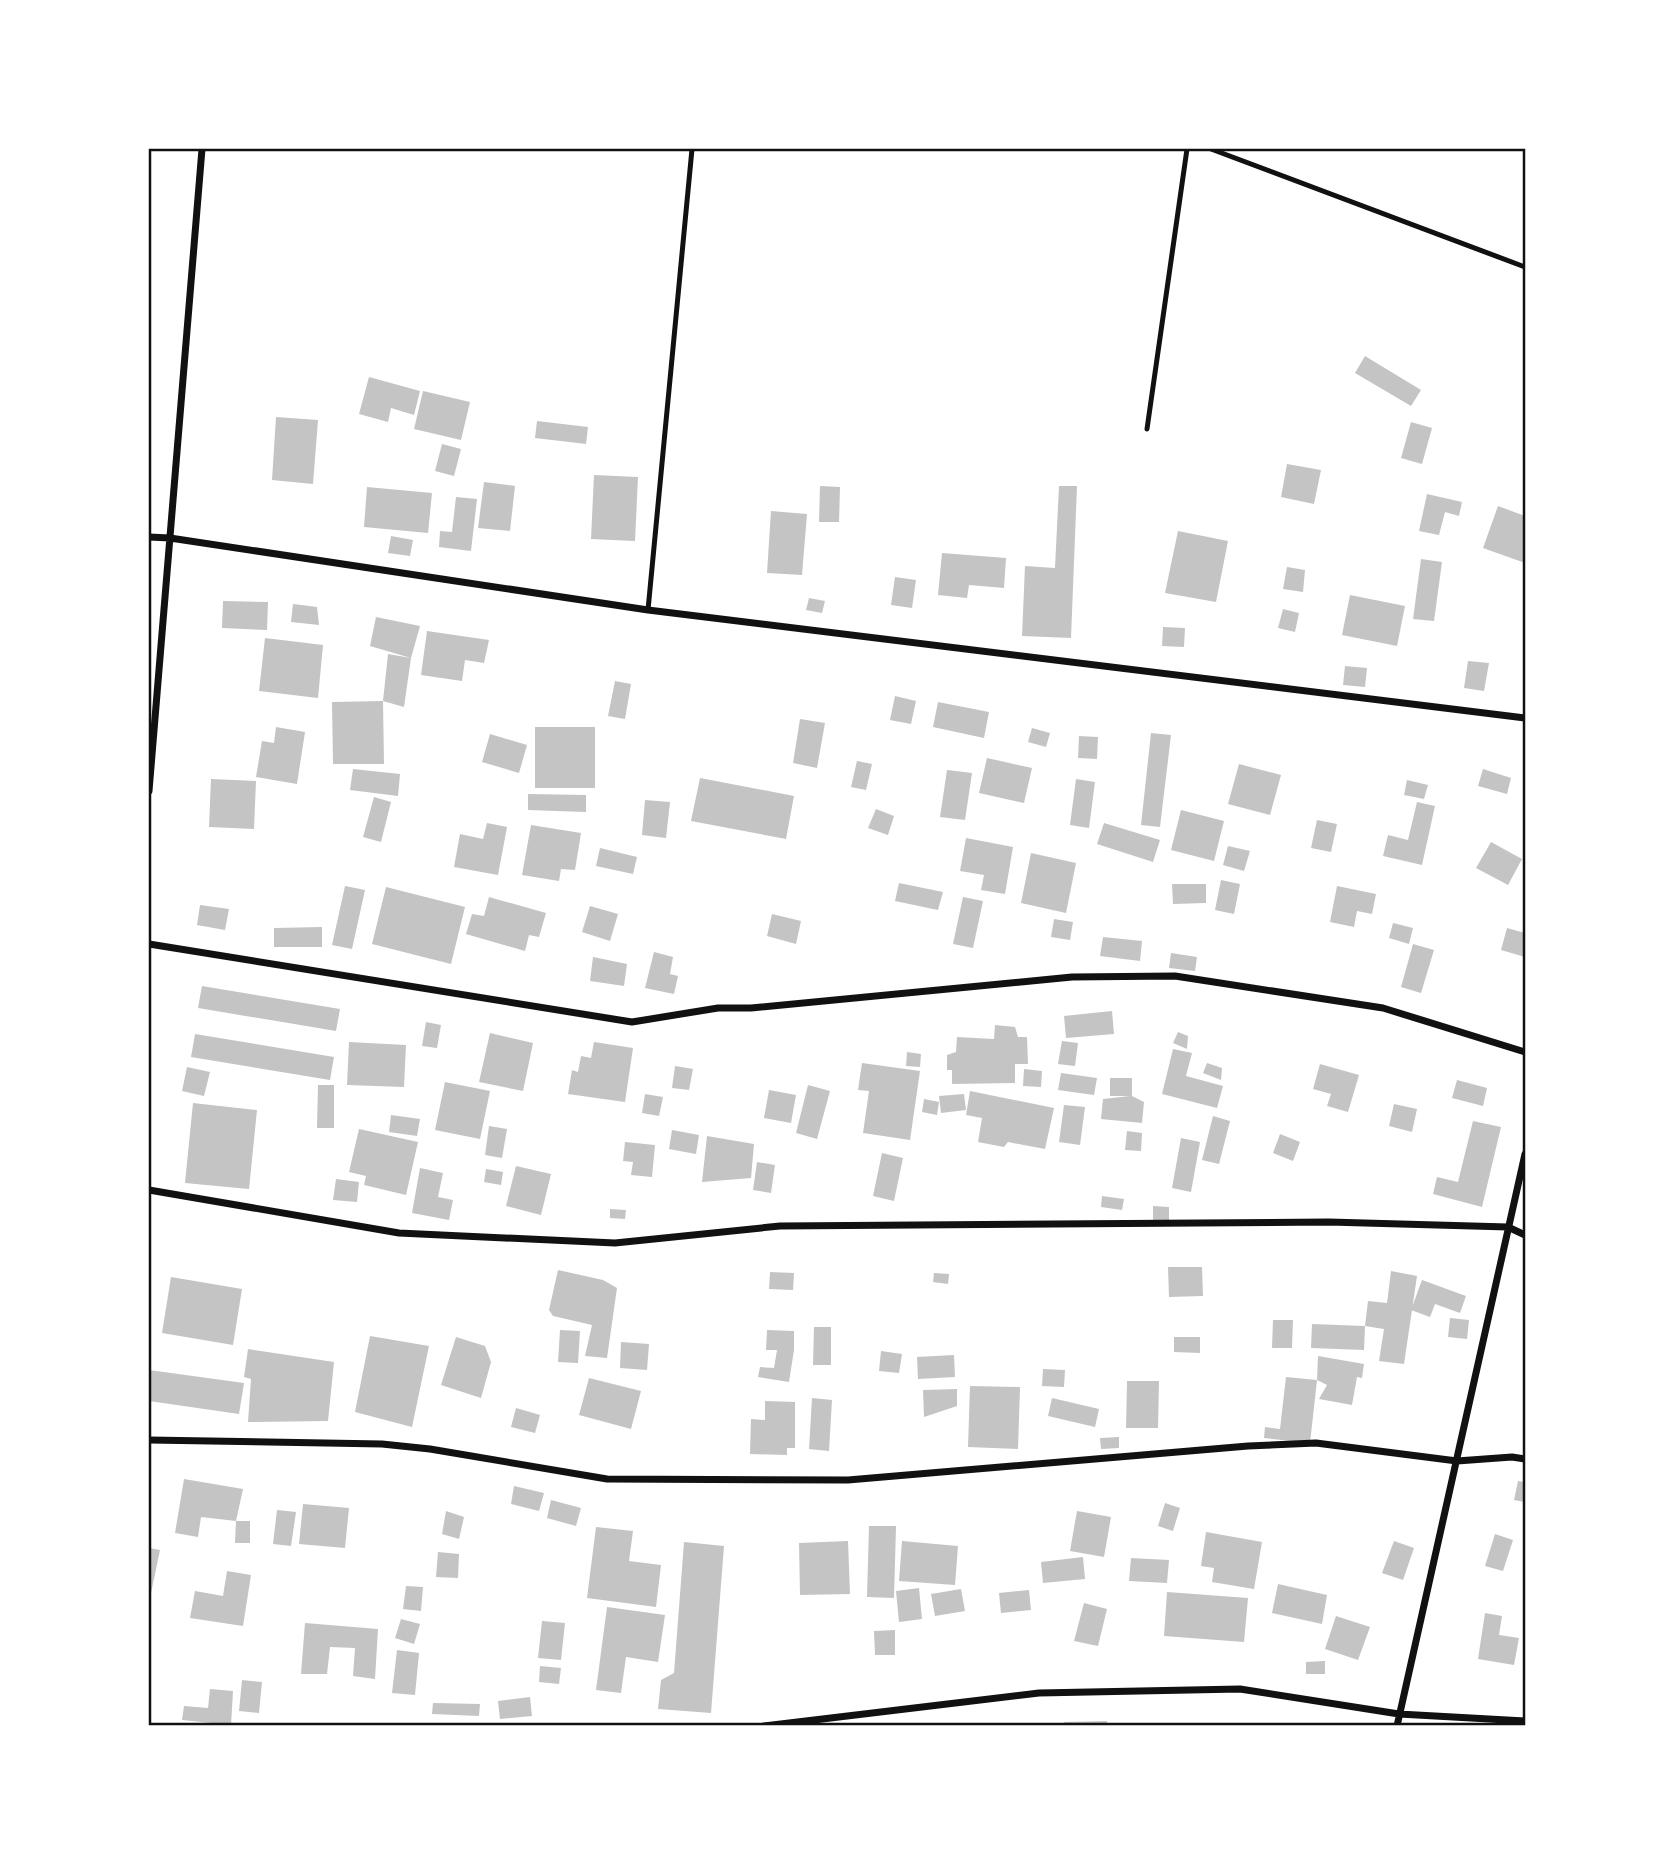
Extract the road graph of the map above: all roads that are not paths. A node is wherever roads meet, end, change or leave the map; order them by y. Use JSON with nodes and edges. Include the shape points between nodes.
{"nodes":[{"id":1,"x":202,"y":149,"type":"edge"},
{"id":2,"x":692,"y":149,"type":"edge"},
{"id":3,"x":1187,"y":149,"type":"edge"},
{"id":4,"x":1211,"y":149,"type":"edge"},
{"id":5,"x":1525,"y":267,"type":"edge"},
{"id":6,"x":1147,"y":429,"type":"dead end"},
{"id":7,"x":149,"y":537,"type":"edge"},
{"id":8,"x":170,"y":538,"type":"junction"},
{"id":9,"x":648,"y":611,"type":"junction"},
{"id":10,"x":1525,"y":718,"type":"edge"},
{"id":11,"x":149,"y":791,"type":"edge"},
{"id":12,"x":149,"y":944,"type":"edge"},
{"id":13,"x":1525,"y":1052,"type":"edge"},
{"id":14,"x":1525,"y":1154,"type":"edge"},
{"id":15,"x":149,"y":1189,"type":"edge"},
{"id":16,"x":1508,"y":1227,"type":"junction"},
{"id":17,"x":1525,"y":1235,"type":"edge"},
{"id":18,"x":149,"y":1440,"type":"edge"},
{"id":19,"x":1525,"y":1459,"type":"edge"},
{"id":20,"x":1457,"y":1461,"type":"junction"},
{"id":21,"x":1399,"y":1714,"type":"junction"},
{"id":22,"x":1525,"y":1721,"type":"edge"},
{"id":23,"x":764,"y":1726,"type":"edge"},
{"id":24,"x":1397,"y":1726,"type":"edge"}],
"edges":[{"from":1,"to":8,"type":"street"},
{"from":2,"to":9,"type":"lane"},
{"from":3,"to":6,"type":"lane"},
{"from":4,"to":5,"type":"lane"},
{"from":7,"to":8,"type":"street"},
{"from":8,"to":9,"type":"street"},
{"from":8,"to":11,"type":"street"},
{"from":9,"to":10,"type":"street"},
{"from":12,"to":13,"type":"street","via":[[632,1022],[718,1007],[751,1009],[1072,977],[1175,976],[1382,1008]]},
{"from":14,"to":16,"type":"street"},
{"from":15,"to":16,"type":"street","via":[[399,1233],[615,1243],[780,1226],[1329,1222]]},
{"from":16,"to":17,"type":"street"},
{"from":16,"to":20,"type":"street"},
{"from":18,"to":20,"type":"street","via":[[382,1444],[607,1479],[848,1480],[1317,1443]]},
{"from":19,"to":20,"type":"street"},
{"from":20,"to":21,"type":"street"},
{"from":21,"to":22,"type":"street"},
{"from":21,"to":23,"type":"street","via":[[1240,1689],[1052,1692]]},
{"from":21,"to":24,"type":"street"}]}
